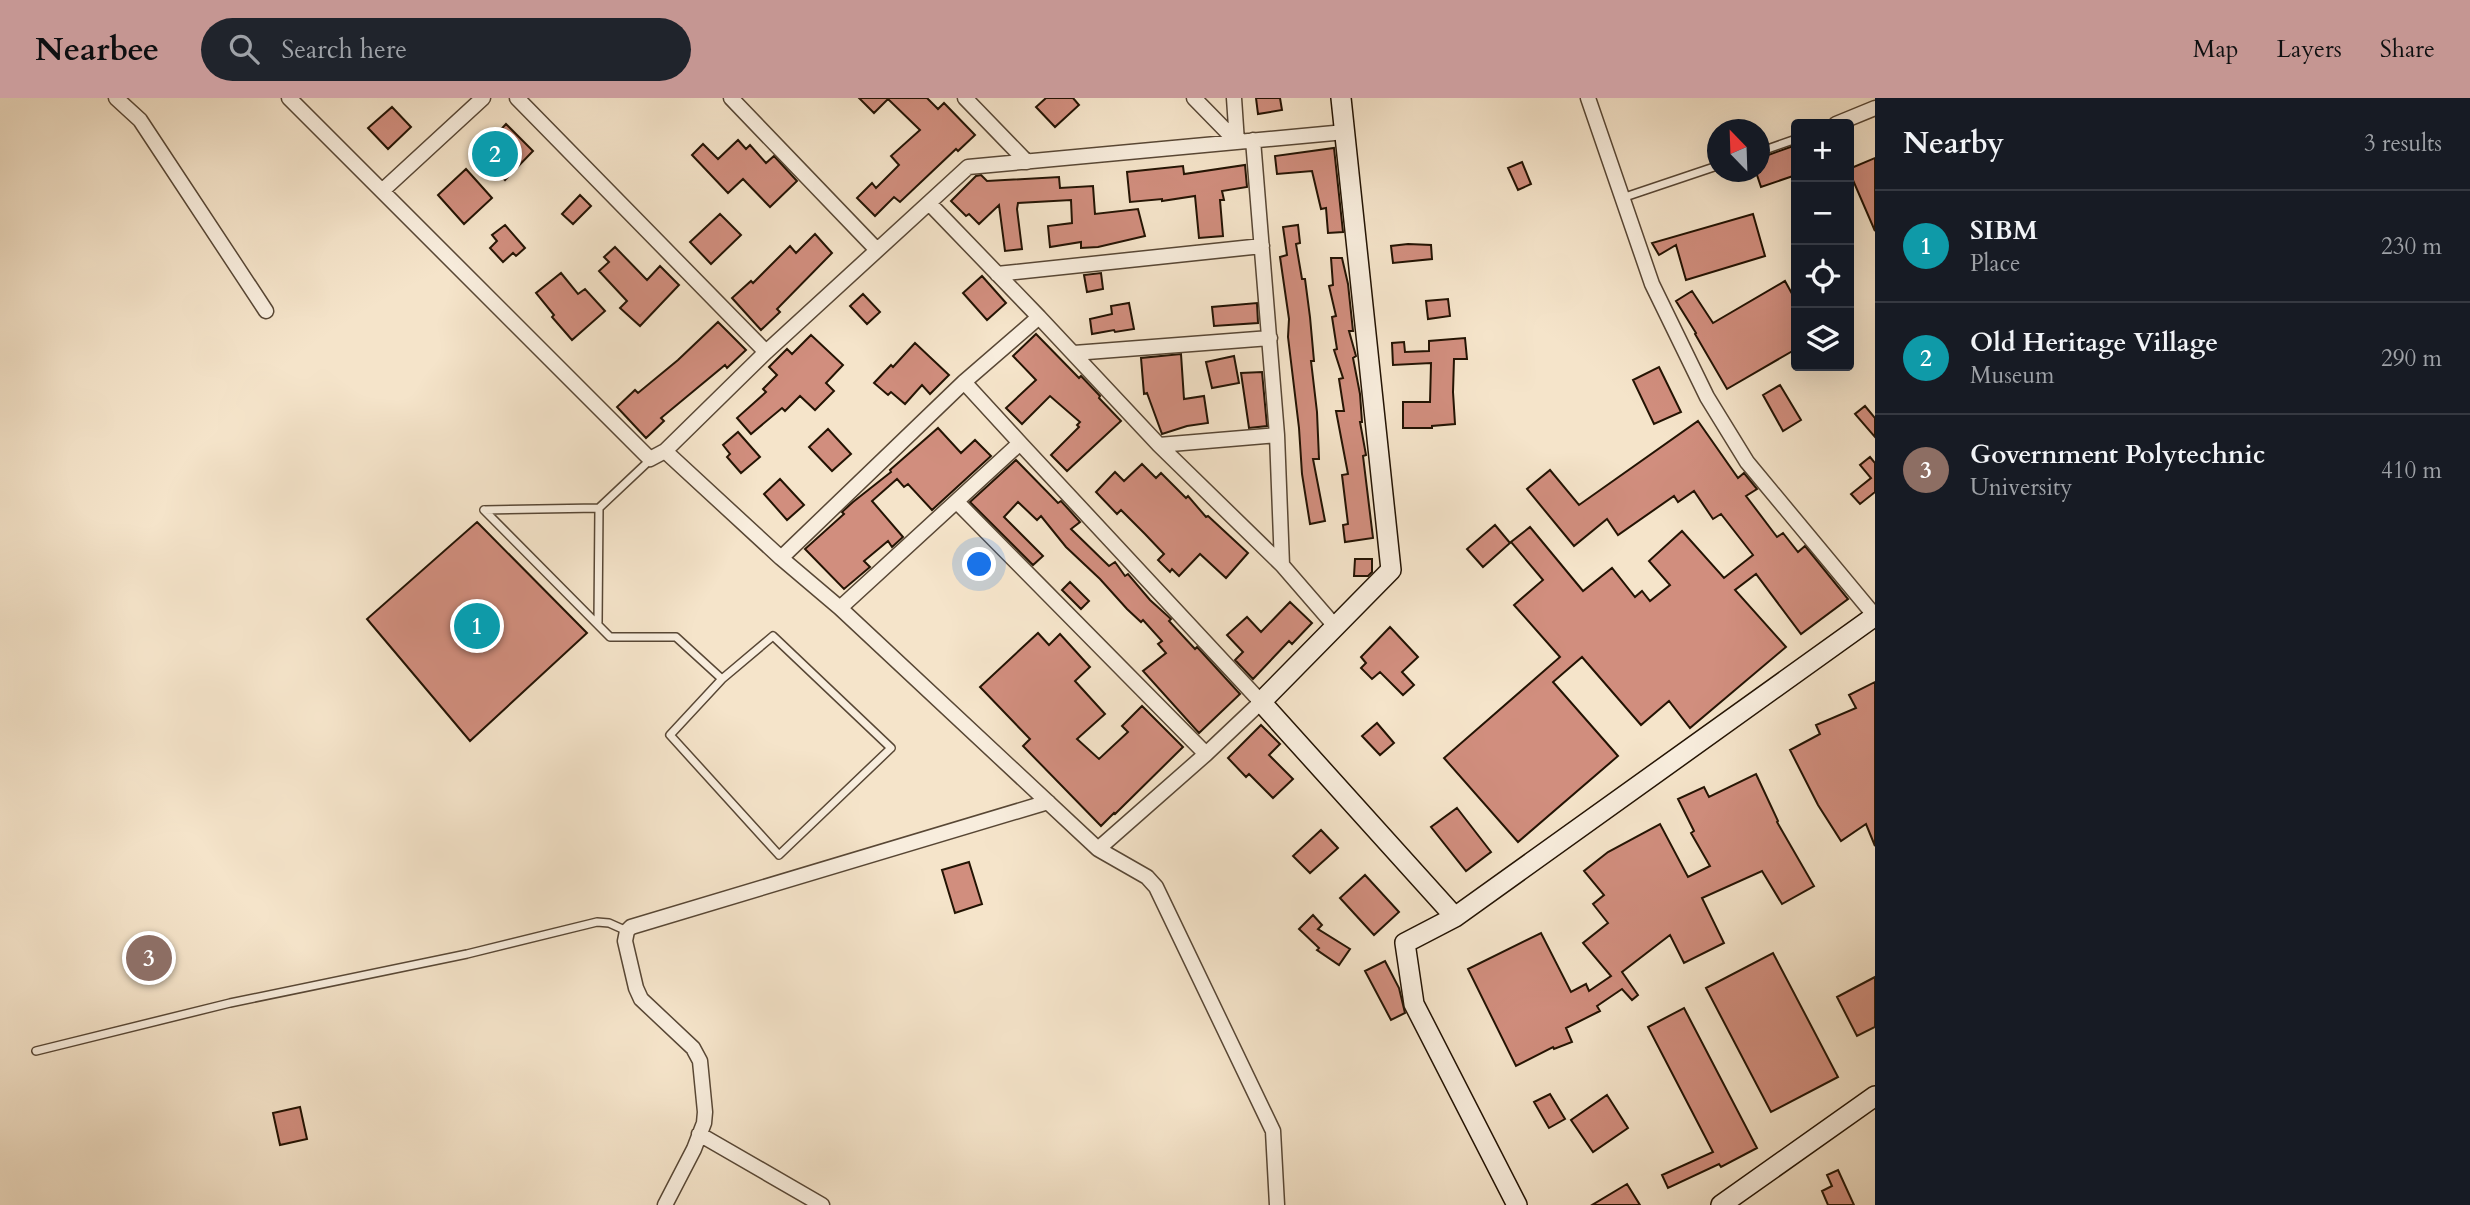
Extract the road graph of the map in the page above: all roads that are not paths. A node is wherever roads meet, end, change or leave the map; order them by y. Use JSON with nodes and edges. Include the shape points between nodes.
{"nodes":[{"id":1,"x":117,"y":98,"type":"edge"},
{"id":2,"x":289,"y":98,"type":"edge"},
{"id":3,"x":483,"y":98,"type":"edge"},
{"id":4,"x":517,"y":98,"type":"edge"},
{"id":5,"x":731,"y":98,"type":"edge"},
{"id":6,"x":965,"y":98,"type":"edge"},
{"id":7,"x":1194,"y":98,"type":"edge"},
{"id":8,"x":1234,"y":98,"type":"edge"},
{"id":9,"x":1341,"y":98,"type":"edge"},
{"id":10,"x":1588,"y":98,"type":"edge"},
{"id":11,"x":1875,"y":108,"type":"edge"},
{"id":12,"x":1848,"y":119,"type":"edge"},
{"id":13,"x":1345,"y":132,"type":"junction"},
{"id":14,"x":1253,"y":140,"type":"junction"},
{"id":15,"x":1791,"y":141,"type":"edge"},
{"id":16,"x":1237,"y":142,"type":"junction"},
{"id":17,"x":1770,"y":148,"type":"edge"},
{"id":18,"x":1027,"y":162,"type":"junction"},
{"id":19,"x":1707,"y":169,"type":"edge"},
{"id":20,"x":382,"y":191,"type":"junction"},
{"id":21,"x":1622,"y":198,"type":"junction"},
{"id":22,"x":929,"y":203,"type":"junction"},
{"id":23,"x":1262,"y":246,"type":"junction"},
{"id":24,"x":877,"y":250,"type":"junction"},
{"id":25,"x":997,"y":274,"type":"junction"},
{"id":26,"x":266,"y":311,"type":"dead end"},
{"id":27,"x":1039,"y":317,"type":"junction"},
{"id":28,"x":1270,"y":338,"type":"junction"},
{"id":29,"x":766,"y":352,"type":"junction"},
{"id":30,"x":1074,"y":353,"type":"junction"},
{"id":31,"x":964,"y":383,"type":"junction"},
{"id":32,"x":1278,"y":435,"type":"junction"},
{"id":33,"x":1020,"y":443,"type":"junction"},
{"id":34,"x":1159,"y":445,"type":"junction"},
{"id":35,"x":665,"y":451,"type":"junction"},
{"id":36,"x":650,"y":459,"type":"junction"},
{"id":37,"x":957,"y":502,"type":"junction"},
{"id":38,"x":599,"y":508,"type":"junction"},
{"id":39,"x":781,"y":558,"type":"junction"},
{"id":40,"x":1282,"y":565,"type":"junction"},
{"id":41,"x":840,"y":608,"type":"junction"},
{"id":42,"x":1875,"y":616,"type":"edge"},
{"id":43,"x":598,"y":622,"type":"junction"},
{"id":44,"x":1334,"y":625,"type":"junction"},
{"id":45,"x":722,"y":679,"type":"junction"},
{"id":46,"x":1261,"y":702,"type":"junction"},
{"id":47,"x":1206,"y":754,"type":"junction"},
{"id":48,"x":1048,"y":802,"type":"junction"},
{"id":49,"x":1098,"y":849,"type":"junction"},
{"id":50,"x":1455,"y":917,"type":"junction"},
{"id":51,"x":627,"y":931,"type":"junction"},
{"id":52,"x":36,"y":1051,"type":"dead end"},
{"id":53,"x":1875,"y":1096,"type":"edge"},
{"id":54,"x":699,"y":1134,"type":"junction"},
{"id":55,"x":665,"y":1205,"type":"edge"},
{"id":56,"x":822,"y":1205,"type":"edge"},
{"id":57,"x":1277,"y":1205,"type":"edge"},
{"id":58,"x":1517,"y":1205,"type":"edge"},
{"id":59,"x":1721,"y":1205,"type":"edge"}],
"edges":[{"from":1,"to":26,"type":"street","via":[[140,120]]},
{"from":2,"to":20,"type":"street"},
{"from":3,"to":20,"type":"street"},
{"from":4,"to":29,"type":"street"},
{"from":5,"to":24,"type":"street"},
{"from":6,"to":18,"type":"street"},
{"from":7,"to":16,"type":"street"},
{"from":8,"to":16,"type":"street"},
{"from":9,"to":13,"type":"street"},
{"from":10,"to":21,"type":"street"},
{"from":11,"to":12,"type":"street"},
{"from":13,"to":14,"type":"street"},
{"from":13,"to":44,"type":"street","via":[[1391,569]]},
{"from":14,"to":16,"type":"street"},
{"from":14,"to":23,"type":"street"},
{"from":15,"to":17,"type":"lane"},
{"from":16,"to":18,"type":"street"},
{"from":18,"to":22,"type":"street","via":[[968,167]]},
{"from":19,"to":21,"type":"lane"},
{"from":20,"to":36,"type":"street"},
{"from":21,"to":42,"type":"street","via":[[1652,284],[1707,397],[1747,462]]},
{"from":22,"to":24,"type":"street"},
{"from":22,"to":25,"type":"street"},
{"from":23,"to":25,"type":"street"},
{"from":23,"to":28,"type":"street"},
{"from":24,"to":29,"type":"street"},
{"from":25,"to":27,"type":"street"},
{"from":27,"to":30,"type":"street"},
{"from":27,"to":31,"type":"street"},
{"from":28,"to":30,"type":"street"},
{"from":28,"to":32,"type":"street"},
{"from":29,"to":35,"type":"street"},
{"from":30,"to":34,"type":"street"},
{"from":31,"to":33,"type":"street"},
{"from":31,"to":39,"type":"street"},
{"from":32,"to":34,"type":"street"},
{"from":32,"to":40,"type":"street"},
{"from":33,"to":37,"type":"street"},
{"from":33,"to":46,"type":"street"},
{"from":34,"to":40,"type":"street"},
{"from":35,"to":36,"type":"street"},
{"from":35,"to":39,"type":"street"},
{"from":36,"to":38,"type":"lane"},
{"from":37,"to":41,"type":"street"},
{"from":37,"to":47,"type":"street"},
{"from":38,"to":43,"type":"lane"},
{"from":38,"to":43,"type":"lane","via":[[484,510]]},
{"from":39,"to":41,"type":"street"},
{"from":40,"to":44,"type":"street"},
{"from":41,"to":48,"type":"street"},
{"from":42,"to":50,"type":"street"},
{"from":43,"to":45,"type":"lane","via":[[610,637],[676,637]]},
{"from":44,"to":46,"type":"street"},
{"from":45,"to":45,"type":"lane","via":[[773,636],[891,748],[779,855],[670,734]]},
{"from":46,"to":47,"type":"street"},
{"from":46,"to":50,"type":"street"},
{"from":47,"to":49,"type":"street"},
{"from":48,"to":49,"type":"street"},
{"from":48,"to":51,"type":"street","via":[[631,926]]},
{"from":49,"to":57,"type":"street","via":[[1156,887],[1273,1131]]},
{"from":50,"to":58,"type":"street","via":[[1405,943],[1414,1004]]},
{"from":51,"to":52,"type":"lane","via":[[597,922]]},
{"from":51,"to":54,"type":"street","via":[[625,941],[641,999],[693,1048],[700,1061],[705,1112]]},
{"from":53,"to":59,"type":"street"},
{"from":54,"to":55,"type":"street"},
{"from":54,"to":56,"type":"street"}]}
